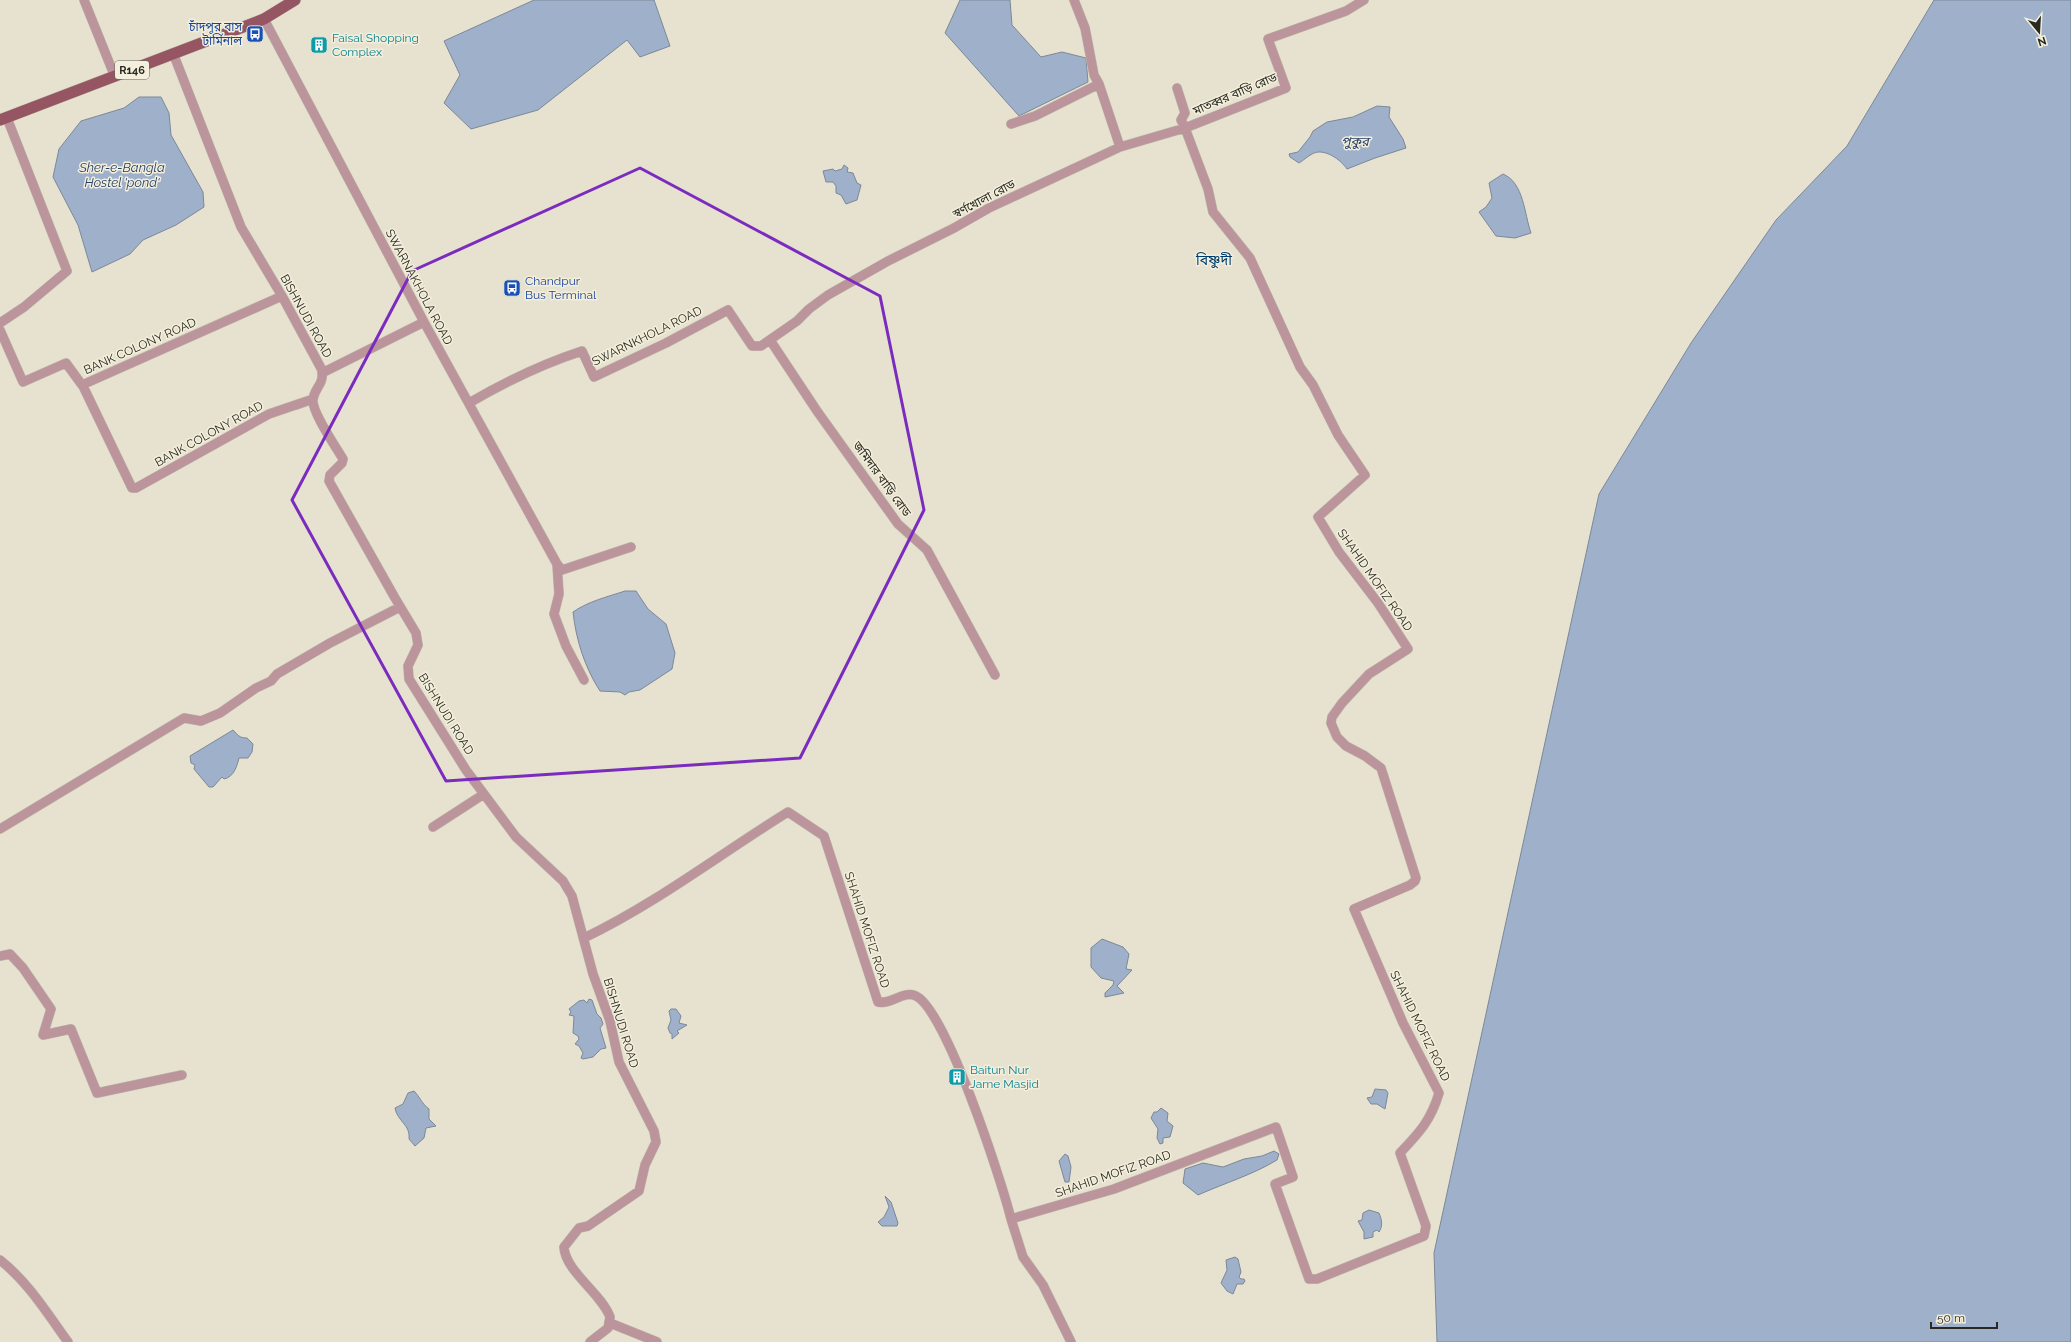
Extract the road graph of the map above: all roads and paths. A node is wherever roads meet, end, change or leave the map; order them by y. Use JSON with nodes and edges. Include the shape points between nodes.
{"nodes":[{"id":1,"x":84,"y":0,"type":"edge"},
{"id":2,"x":295,"y":0,"type":"edge"},
{"id":3,"x":1074,"y":0,"type":"edge"},
{"id":4,"x":1364,"y":0,"type":"edge"},
{"id":5,"x":264,"y":19,"type":"junction"},
{"id":6,"x":173,"y":53,"type":"junction"},
{"id":7,"x":115,"y":77,"type":"junction"},
{"id":8,"x":1099,"y":84,"type":"junction"},
{"id":9,"x":1177,"y":88,"type":"dead end"},
{"id":10,"x":3,"y":119,"type":"edge"},
{"id":11,"x":1011,"y":124,"type":"dead end"},
{"id":12,"x":1185,"y":128,"type":"junction"},
{"id":13,"x":1120,"y":147,"type":"junction"},
{"id":14,"x":282,"y":296,"type":"junction"},
{"id":15,"x":424,"y":322,"type":"junction"},
{"id":16,"x":0,"y":323,"type":"edge"},
{"id":17,"x":0,"y":330,"type":"edge"},
{"id":18,"x":770,"y":340,"type":"junction"},
{"id":19,"x":322,"y":374,"type":"junction"},
{"id":20,"x":82,"y":384,"type":"junction"},
{"id":21,"x":313,"y":399,"type":"junction"},
{"id":22,"x":468,"y":403,"type":"junction"},
{"id":23,"x":296,"y":404,"type":"dead end"},
{"id":24,"x":631,"y":547,"type":"dead end"},
{"id":25,"x":557,"y":564,"type":"junction"},
{"id":26,"x":400,"y":607,"type":"junction"},
{"id":27,"x":995,"y":675,"type":"dead end"},
{"id":28,"x":584,"y":680,"type":"dead end"},
{"id":29,"x":484,"y":794,"type":"junction"},
{"id":30,"x":432,"y":828,"type":"dead end"},
{"id":31,"x":0,"y":829,"type":"edge"},
{"id":32,"x":584,"y":938,"type":"junction"},
{"id":33,"x":0,"y":956,"type":"edge"},
{"id":34,"x":182,"y":1075,"type":"dead end"},
{"id":35,"x":1011,"y":1219,"type":"junction"},
{"id":36,"x":0,"y":1260,"type":"edge"},
{"id":37,"x":610,"y":1323,"type":"junction"},
{"id":38,"x":68,"y":1342,"type":"edge"},
{"id":39,"x":590,"y":1342,"type":"edge"},
{"id":40,"x":657,"y":1342,"type":"edge"},
{"id":41,"x":1071,"y":1342,"type":"edge"}],
"edges":[{"from":1,"to":7,"type":"street"},
{"from":2,"to":5,"type":"main road","number":"R146"},
{"from":3,"to":8,"type":"street","via":[[1085,28],[1094,75]]},
{"from":4,"to":12,"type":"street","name":"মাতব্বর বাড়ি রোড","via":[[1346,11],[1268,39],[1286,88]]},
{"from":5,"to":6,"type":"main road","number":"R146"},
{"from":5,"to":15,"type":"street","name":"SWARNAKHOLA ROAD"},
{"from":6,"to":7,"type":"main road","number":"R146"},
{"from":6,"to":14,"type":"street","name":"BISHNUDI ROAD","via":[[241,227]]},
{"from":7,"to":10,"type":"main road","number":"R146"},
{"from":8,"to":11,"type":"street","via":[[1035,116]]},
{"from":8,"to":13,"type":"street"},
{"from":9,"to":12,"type":"street","via":[[1185,113],[1181,120]]},
{"from":10,"to":16,"type":"street","via":[[68,271]]},
{"from":12,"to":13,"type":"street","name":"স্বর্ণখোলা রোড"},
{"from":12,"to":35,"type":"street","name":"SHAHID MOFIZ ROAD","via":[[1208,189],[1212,212],[1250,258],[1300,367],[1313,385],[1338,435],[1365,475],[1318,517],[1408,649],[1369,674],[1342,703],[1332,717],[1331,723],[1337,737],[1346,746],[1381,768],[1416,878],[1410,886],[1354,909],[1403,1022],[1439,1093],[1435,1107],[1422,1130],[1400,1153],[1426,1226],[1424,1236],[1317,1279],[1309,1279],[1275,1184],[1293,1177],[1276,1127],[1153,1175]]},
{"from":13,"to":18,"type":"street","name":"স্বর্ণখোলা রোড","via":[[989,208],[888,261],[828,295],[798,321]]},
{"from":14,"to":19,"type":"street","name":"BISHNUDI ROAD"},
{"from":14,"to":20,"type":"street","name":"BANK COLONY ROAD"},
{"from":15,"to":19,"type":"street"},
{"from":15,"to":22,"type":"street","name":"SWARNAKHOLA ROAD"},
{"from":17,"to":20,"type":"street","name":"BANK COLONY ROAD","via":[[23,382],[66,364]]},
{"from":18,"to":22,"type":"street","name":"SWARNKHOLA ROAD","via":[[761,346],[752,346],[728,310],[594,377],[582,351],[556,359],[504,382]]},
{"from":18,"to":27,"type":"street","name":"জমিদার বাড়ি রোড","via":[[898,524],[927,550]]},
{"from":19,"to":21,"type":"street","name":"BISHNUDI ROAD","via":[[321,385]]},
{"from":20,"to":21,"type":"street","name":"BANK COLONY ROAD","via":[[132,488],[268,414]]},
{"from":21,"to":23,"type":"street"},
{"from":21,"to":26,"type":"street","name":"BISHNUDI ROAD","via":[[314,407],[343,459],[329,480]]},
{"from":22,"to":25,"type":"street","name":"SWARNAKHOLA ROAD"},
{"from":24,"to":25,"type":"street","via":[[562,570]]},
{"from":25,"to":28,"type":"street","via":[[559,594],[554,614],[566,646]]},
{"from":26,"to":29,"type":"street","name":"BISHNUDI ROAD","via":[[419,640],[408,666],[409,679]]},
{"from":26,"to":31,"type":"street","via":[[277,674],[271,681],[256,688],[220,713],[201,721],[184,718]]},
{"from":29,"to":30,"type":"street"},
{"from":29,"to":32,"type":"street","name":"BISHNUDI ROAD","via":[[516,837],[562,881],[572,896]]},
{"from":32,"to":35,"type":"street","name":"SHAHID MOFIZ ROAD","via":[[606,928],[687,880],[788,812],[824,836],[878,1002],[883,1003],[910,994],[917,996],[928,1008],[946,1037],[983,1130]]},
{"from":32,"to":37,"type":"street","name":"BISHNUDI ROAD","via":[[593,974],[610,1020],[619,1062],[654,1131],[656,1142],[645,1165],[639,1191],[588,1226],[579,1228],[564,1247],[564,1253],[573,1267],[608,1312]]},
{"from":33,"to":34,"type":"street","via":[[10,954],[24,968],[51,1009],[43,1035],[71,1029],[97,1093]]},
{"from":35,"to":41,"type":"street","via":[[1023,1257],[1043,1285]]},
{"from":36,"to":38,"type":"street","via":[[11,1268],[33,1293]]},
{"from":37,"to":39,"type":"street","via":[[608,1328]]},
{"from":37,"to":40,"type":"street"}]}
